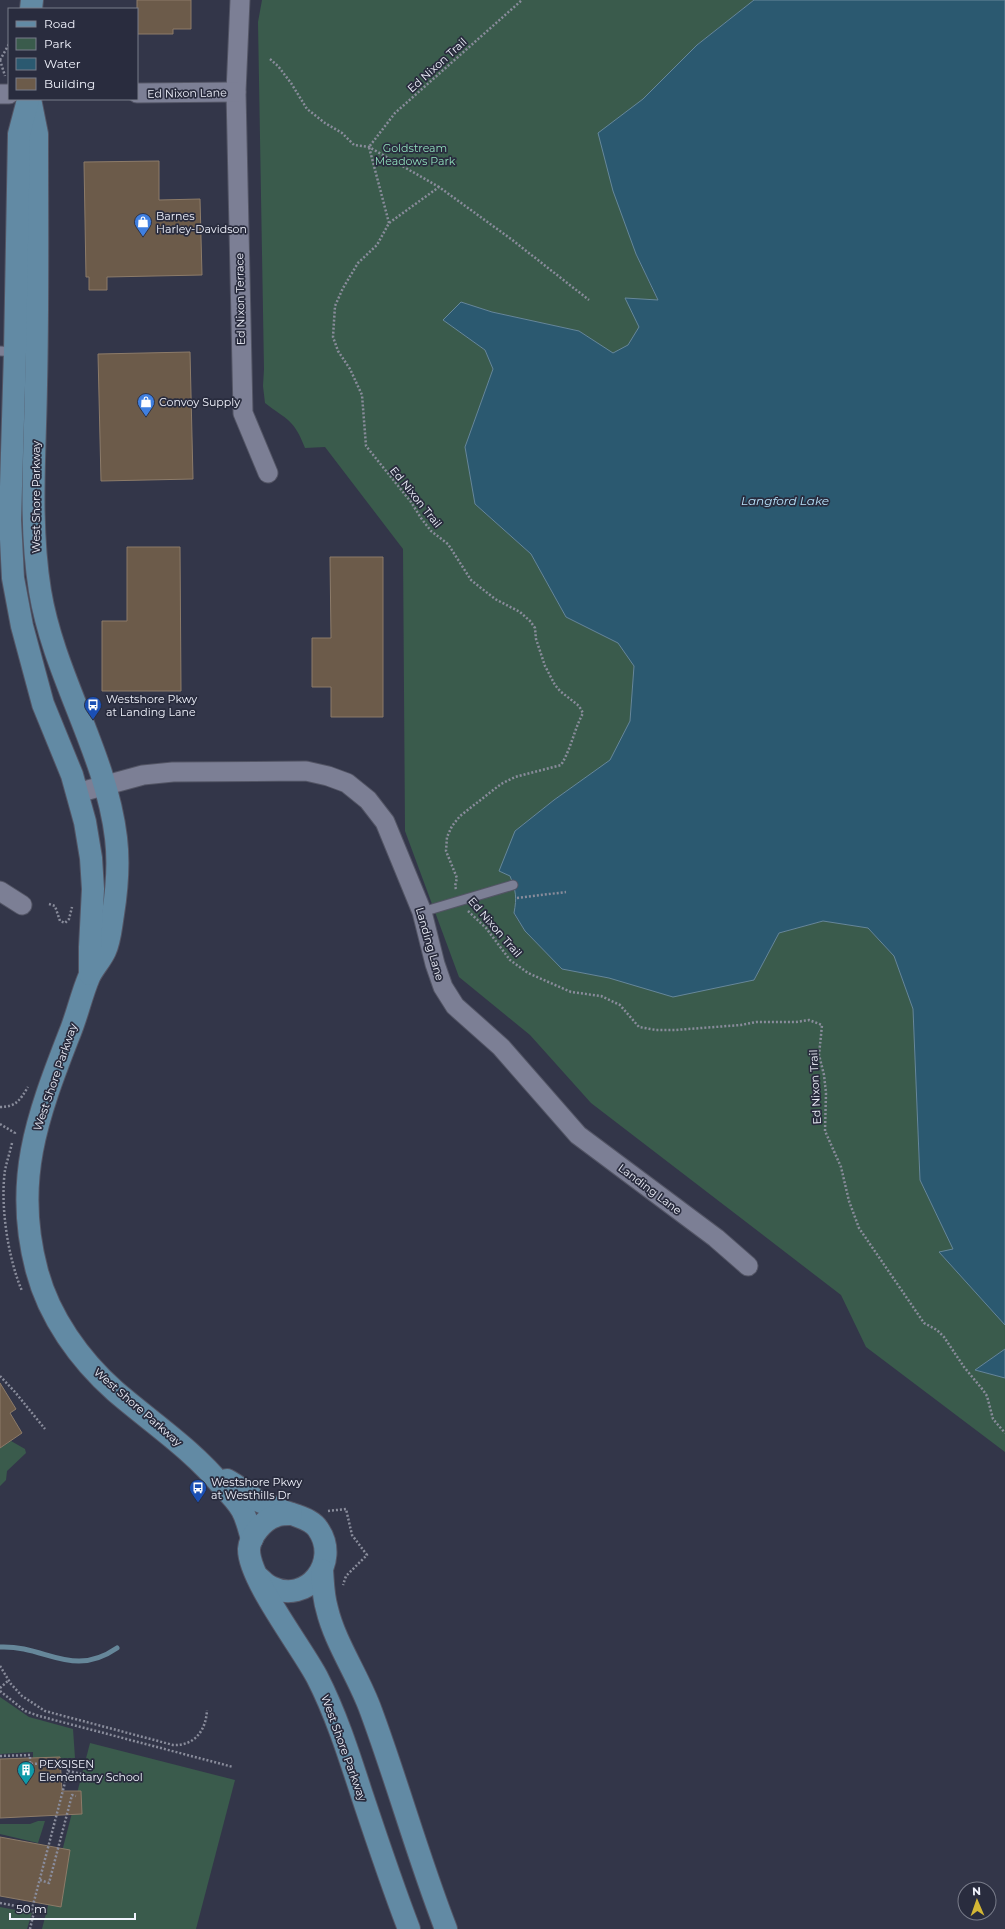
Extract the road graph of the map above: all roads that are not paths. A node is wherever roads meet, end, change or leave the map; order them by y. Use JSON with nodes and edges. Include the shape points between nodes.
{"nodes":[{"id":1,"x":240,"y":0,"type":"edge"},
{"id":2,"x":236,"y":92,"type":"junction"},
{"id":3,"x":138,"y":93,"type":"edge"},
{"id":4,"x":29,"y":100,"type":"edge"},
{"id":5,"x":21,"y":352,"type":"edge"},
{"id":6,"x":268,"y":473,"type":"dead end"},
{"id":7,"x":104,"y":786,"type":"junction"},
{"id":8,"x":77,"y":793,"type":"junction"},
{"id":9,"x":514,"y":885,"type":"dead end"},
{"id":10,"x":0,"y":891,"type":"edge"},
{"id":11,"x":22,"y":905,"type":"dead end"},
{"id":12,"x":422,"y":912,"type":"junction"},
{"id":13,"x":90,"y":974,"type":"junction"},
{"id":14,"x":748,"y":1266,"type":"dead end"},
{"id":15,"x":211,"y":1471,"type":"junction"},
{"id":16,"x":291,"y":1514,"type":"junction"},
{"id":17,"x":252,"y":1539,"type":"junction"},
{"id":18,"x":322,"y":1570,"type":"junction"},
{"id":19,"x":258,"y":1577,"type":"junction"},
{"id":20,"x":409,"y":1929,"type":"edge"},
{"id":21,"x":446,"y":1929,"type":"edge"}],
"edges":[{"from":1,"to":2,"type":"street","name":"Ed Nixon Terrace"},
{"from":2,"to":3,"type":"street","name":"Ed Nixon Lane"},
{"from":2,"to":6,"type":"street","name":"Ed Nixon Terrace","via":[[243,413]]},
{"from":4,"to":5,"type":"main road","name":"West Shore Parkway","via":[[19,134]]},
{"from":5,"to":7,"type":"main road","name":"West Shore Parkway","via":[[40,594],[55,653]]},
{"from":5,"to":8,"type":"main road","name":"West Shore Parkway","via":[[10,520],[13,578],[22,626],[43,704]]},
{"from":7,"to":8,"type":"street","name":"Landing Lane"},
{"from":7,"to":12,"type":"street","name":"Landing Lane","via":[[143,775],[173,772],[306,771],[347,783],[368,800],[385,822]]},
{"from":7,"to":13,"type":"main road","name":"West Shore Parkway","via":[[116,838],[117,874],[106,950]]},
{"from":8,"to":13,"type":"main road","name":"West Shore Parkway","via":[[91,858],[93,889]]},
{"from":9,"to":12,"type":"lane"},
{"from":10,"to":11,"type":"street"},
{"from":12,"to":14,"type":"street","name":"Landing Lane","via":[[435,964],[443,986],[455,1006],[506,1053],[578,1135],[716,1238]]},
{"from":13,"to":15,"type":"main road","name":"West Shore Parkway","via":[[43,1102],[30,1153],[27,1207],[29,1238],[37,1273],[47,1302],[86,1362],[114,1390]]},
{"from":15,"to":16,"type":"main road","name":"West Shore Parkway","via":[[258,1500]]},
{"from":15,"to":17,"type":"main road","name":"West Shore Parkway","via":[[244,1513]]},
{"from":16,"to":17,"type":"main road","via":[[276,1516],[263,1523]]},
{"from":16,"to":18,"type":"main road","via":[[306,1519],[317,1527],[325,1540],[327,1555]]},
{"from":17,"to":19,"type":"main road","via":[[249,1549],[251,1564]]},
{"from":18,"to":19,"type":"main road","via":[[313,1582],[300,1589],[285,1591],[270,1587]]},
{"from":18,"to":21,"type":"main road","via":[[326,1608],[331,1624],[371,1710],[409,1828]]},
{"from":19,"to":20,"type":"main road","name":"West Shore Parkway","via":[[317,1677],[331,1707]]}]}
